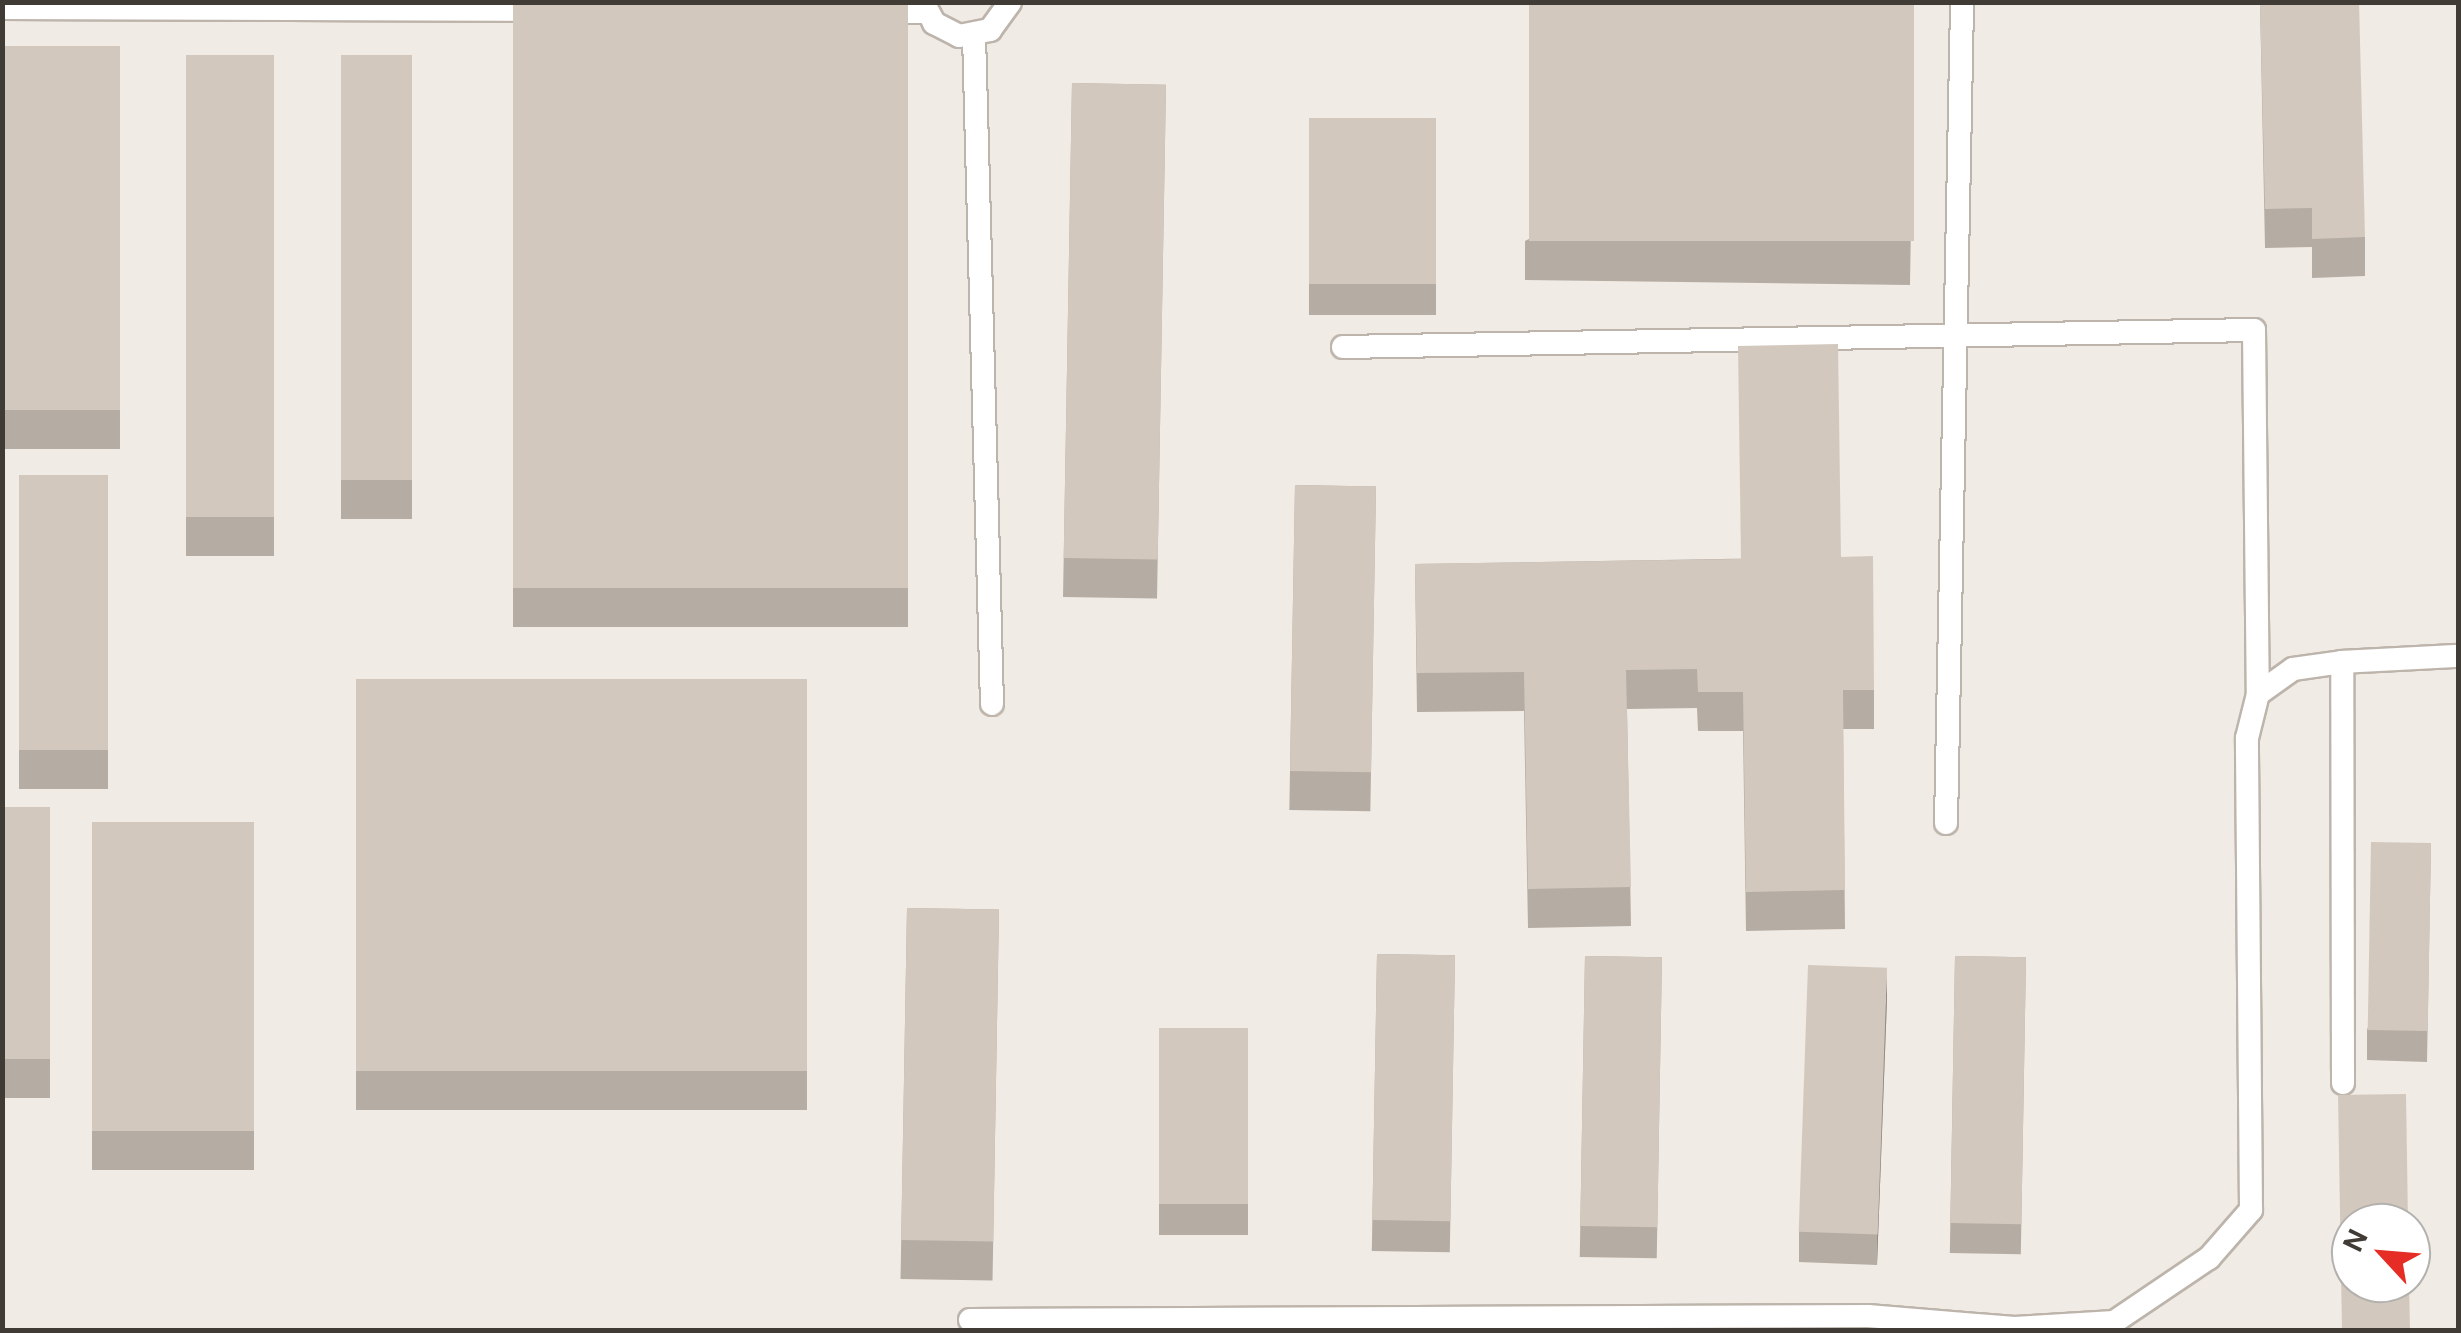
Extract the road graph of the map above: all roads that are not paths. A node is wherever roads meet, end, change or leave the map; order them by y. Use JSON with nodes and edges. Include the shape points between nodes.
{"nodes":[{"id":1,"x":1010,"y":2,"type":"edge"},
{"id":2,"x":1962,"y":2,"type":"edge"},
{"id":3,"x":275,"y":6,"type":"edge"},
{"id":4,"x":925,"y":7,"type":"edge"},
{"id":5,"x":2,"y":8,"type":"edge"},
{"id":6,"x":571,"y":10,"type":"edge"},
{"id":7,"x":847,"y":12,"type":"edge"},
{"id":8,"x":974,"y":35,"type":"junction"},
{"id":9,"x":1955,"y":338,"type":"junction"},
{"id":10,"x":1343,"y":347,"type":"dead end"},
{"id":11,"x":2458,"y":656,"type":"edge"},
{"id":12,"x":2342,"y":662,"type":"junction"},
{"id":13,"x":2258,"y":694,"type":"junction"},
{"id":14,"x":992,"y":704,"type":"dead end"},
{"id":15,"x":1946,"y":823,"type":"dead end"},
{"id":16,"x":2343,"y":1083,"type":"dead end"},
{"id":17,"x":970,"y":1320,"type":"dead end"}],
"edges":[{"from":1,"to":8,"type":"lane","via":[[1002,20]]},
{"from":2,"to":9,"type":"lane"},
{"from":3,"to":5,"type":"lane"},
{"from":3,"to":6,"type":"lane"},
{"from":4,"to":7,"type":"lane"},
{"from":4,"to":8,"type":"lane","via":[[946,31]]},
{"from":8,"to":14,"type":"lane"},
{"from":9,"to":10,"type":"lane"},
{"from":9,"to":13,"type":"lane","via":[[2254,330]]},
{"from":9,"to":15,"type":"lane"},
{"from":11,"to":12,"type":"lane"},
{"from":12,"to":13,"type":"lane","via":[[2292,669]]},
{"from":12,"to":16,"type":"lane"},
{"from":13,"to":17,"type":"lane","via":[[2247,738],[2250,1210],[2208,1258],[2114,1322],[2015,1328],[1868,1316]]}]}
